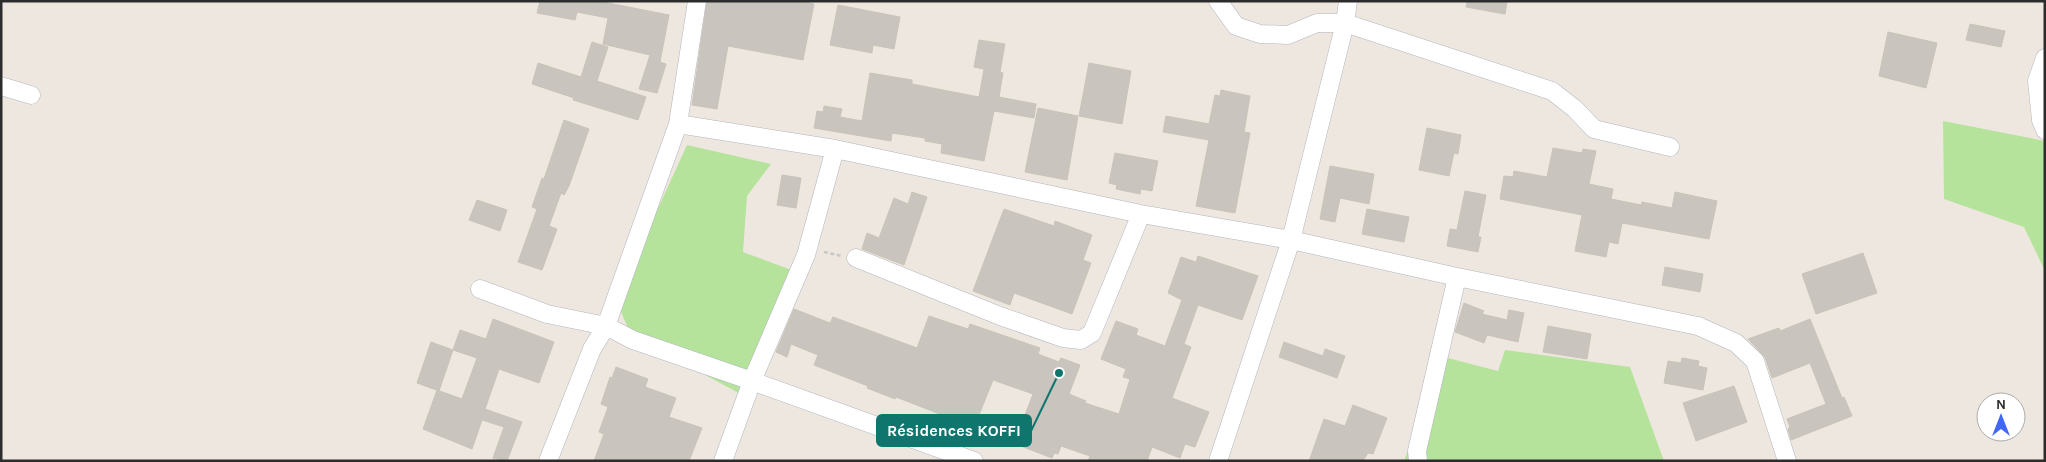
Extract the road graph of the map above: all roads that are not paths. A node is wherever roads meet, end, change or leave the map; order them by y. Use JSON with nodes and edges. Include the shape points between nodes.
{"nodes":[{"id":1,"x":697,"y":1,"type":"edge"},
{"id":2,"x":1218,"y":1,"type":"edge"},
{"id":3,"x":1348,"y":1,"type":"edge"},
{"id":4,"x":1345,"y":23,"type":"junction"},
{"id":5,"x":2045,"y":58,"type":"edge"},
{"id":6,"x":1,"y":86,"type":"edge"},
{"id":7,"x":31,"y":95,"type":"dead end"},
{"id":8,"x":678,"y":124,"type":"junction"},
{"id":9,"x":2045,"y":130,"type":"edge"},
{"id":10,"x":1670,"y":148,"type":"dead end"},
{"id":11,"x":834,"y":149,"type":"junction"},
{"id":12,"x":1141,"y":214,"type":"junction"},
{"id":13,"x":1291,"y":240,"type":"junction"},
{"id":14,"x":856,"y":258,"type":"road end"},
{"id":15,"x":1457,"y":277,"type":"junction"},
{"id":16,"x":480,"y":289,"type":"dead end"},
{"id":17,"x":606,"y":326,"type":"junction"},
{"id":18,"x":752,"y":381,"type":"junction"},
{"id":19,"x":548,"y":461,"type":"edge"},
{"id":20,"x":723,"y":461,"type":"edge"},
{"id":21,"x":974,"y":461,"type":"edge"},
{"id":22,"x":1218,"y":461,"type":"edge"},
{"id":23,"x":1418,"y":461,"type":"edge"},
{"id":24,"x":1787,"y":461,"type":"edge"}],
"edges":[{"from":1,"to":8,"type":"street"},
{"from":2,"to":4,"type":"street","via":[[1236,26],[1260,34],[1288,35],[1317,23]]},
{"from":3,"to":4,"type":"street"},
{"from":4,"to":10,"type":"street","via":[[1552,91],[1594,129]]},
{"from":4,"to":13,"type":"street"},
{"from":5,"to":9,"type":"street","via":[[2037,81]]},
{"from":6,"to":7,"type":"street"},
{"from":8,"to":11,"type":"street"},
{"from":8,"to":17,"type":"street"},
{"from":11,"to":12,"type":"street"},
{"from":11,"to":18,"type":"street","via":[[806,255]]},
{"from":12,"to":13,"type":"street"},
{"from":12,"to":14,"type":"street","via":[[1092,333],[1081,340],[1063,338],[1000,316]]},
{"from":13,"to":15,"type":"street"},
{"from":13,"to":22,"type":"street"},
{"from":15,"to":23,"type":"street","via":[[1417,451]]},
{"from":15,"to":24,"type":"street","via":[[1698,326],[1736,343],[1755,361]]},
{"from":16,"to":17,"type":"street","via":[[547,314]]},
{"from":17,"to":18,"type":"street","via":[[633,340]]},
{"from":17,"to":19,"type":"street","via":[[592,349]]},
{"from":18,"to":20,"type":"street"},
{"from":18,"to":21,"type":"street"}]}
